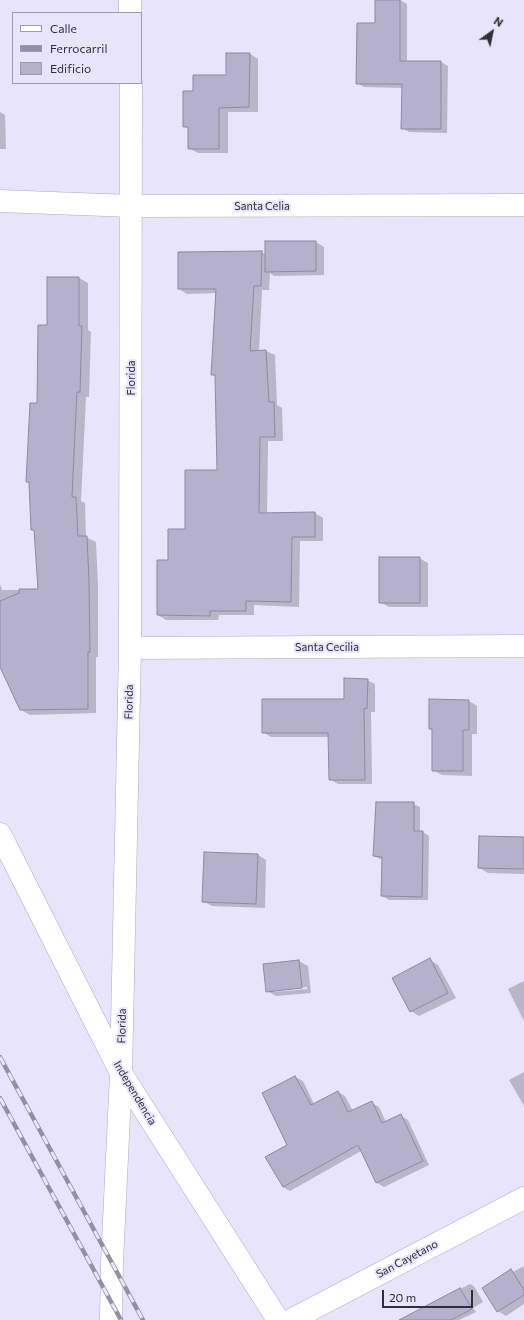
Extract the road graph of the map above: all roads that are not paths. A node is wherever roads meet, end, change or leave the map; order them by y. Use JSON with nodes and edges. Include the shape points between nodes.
{"nodes":[{"id":1,"x":130,"y":0,"type":"edge"},
{"id":2,"x":130,"y":12,"type":"edge"},
{"id":3,"x":131,"y":84,"type":"edge"},
{"id":4,"x":0,"y":201,"type":"edge"},
{"id":5,"x":524,"y":204,"type":"edge"},
{"id":6,"x":131,"y":206,"type":"junction"},
{"id":7,"x":524,"y":646,"type":"edge"},
{"id":8,"x":130,"y":648,"type":"junction"},
{"id":9,"x":0,"y":834,"type":"edge"},
{"id":10,"x":121,"y":1073,"type":"junction"},
{"id":11,"x":524,"y":1198,"type":"edge"},
{"id":12,"x":111,"y":1320,"type":"edge"},
{"id":13,"x":278,"y":1320,"type":"edge"},
{"id":14,"x":291,"y":1320,"type":"edge"}],
"edges":[{"from":1,"to":2,"type":"street"},
{"from":3,"to":6,"type":"street","name":"Florida"},
{"from":4,"to":6,"type":"street","name":"Santa Celia"},
{"from":5,"to":6,"type":"street","name":"Santa Celia"},
{"from":6,"to":8,"type":"street","name":"Florida"},
{"from":7,"to":8,"type":"street","name":"Santa Cecilia"},
{"from":8,"to":10,"type":"street","name":"Florida"},
{"from":9,"to":10,"type":"street","name":"Independencia"},
{"from":10,"to":12,"type":"street","name":"Florida"},
{"from":10,"to":13,"type":"street","name":"Independencia"},
{"from":11,"to":14,"type":"street","name":"San Cayetano"}]}
